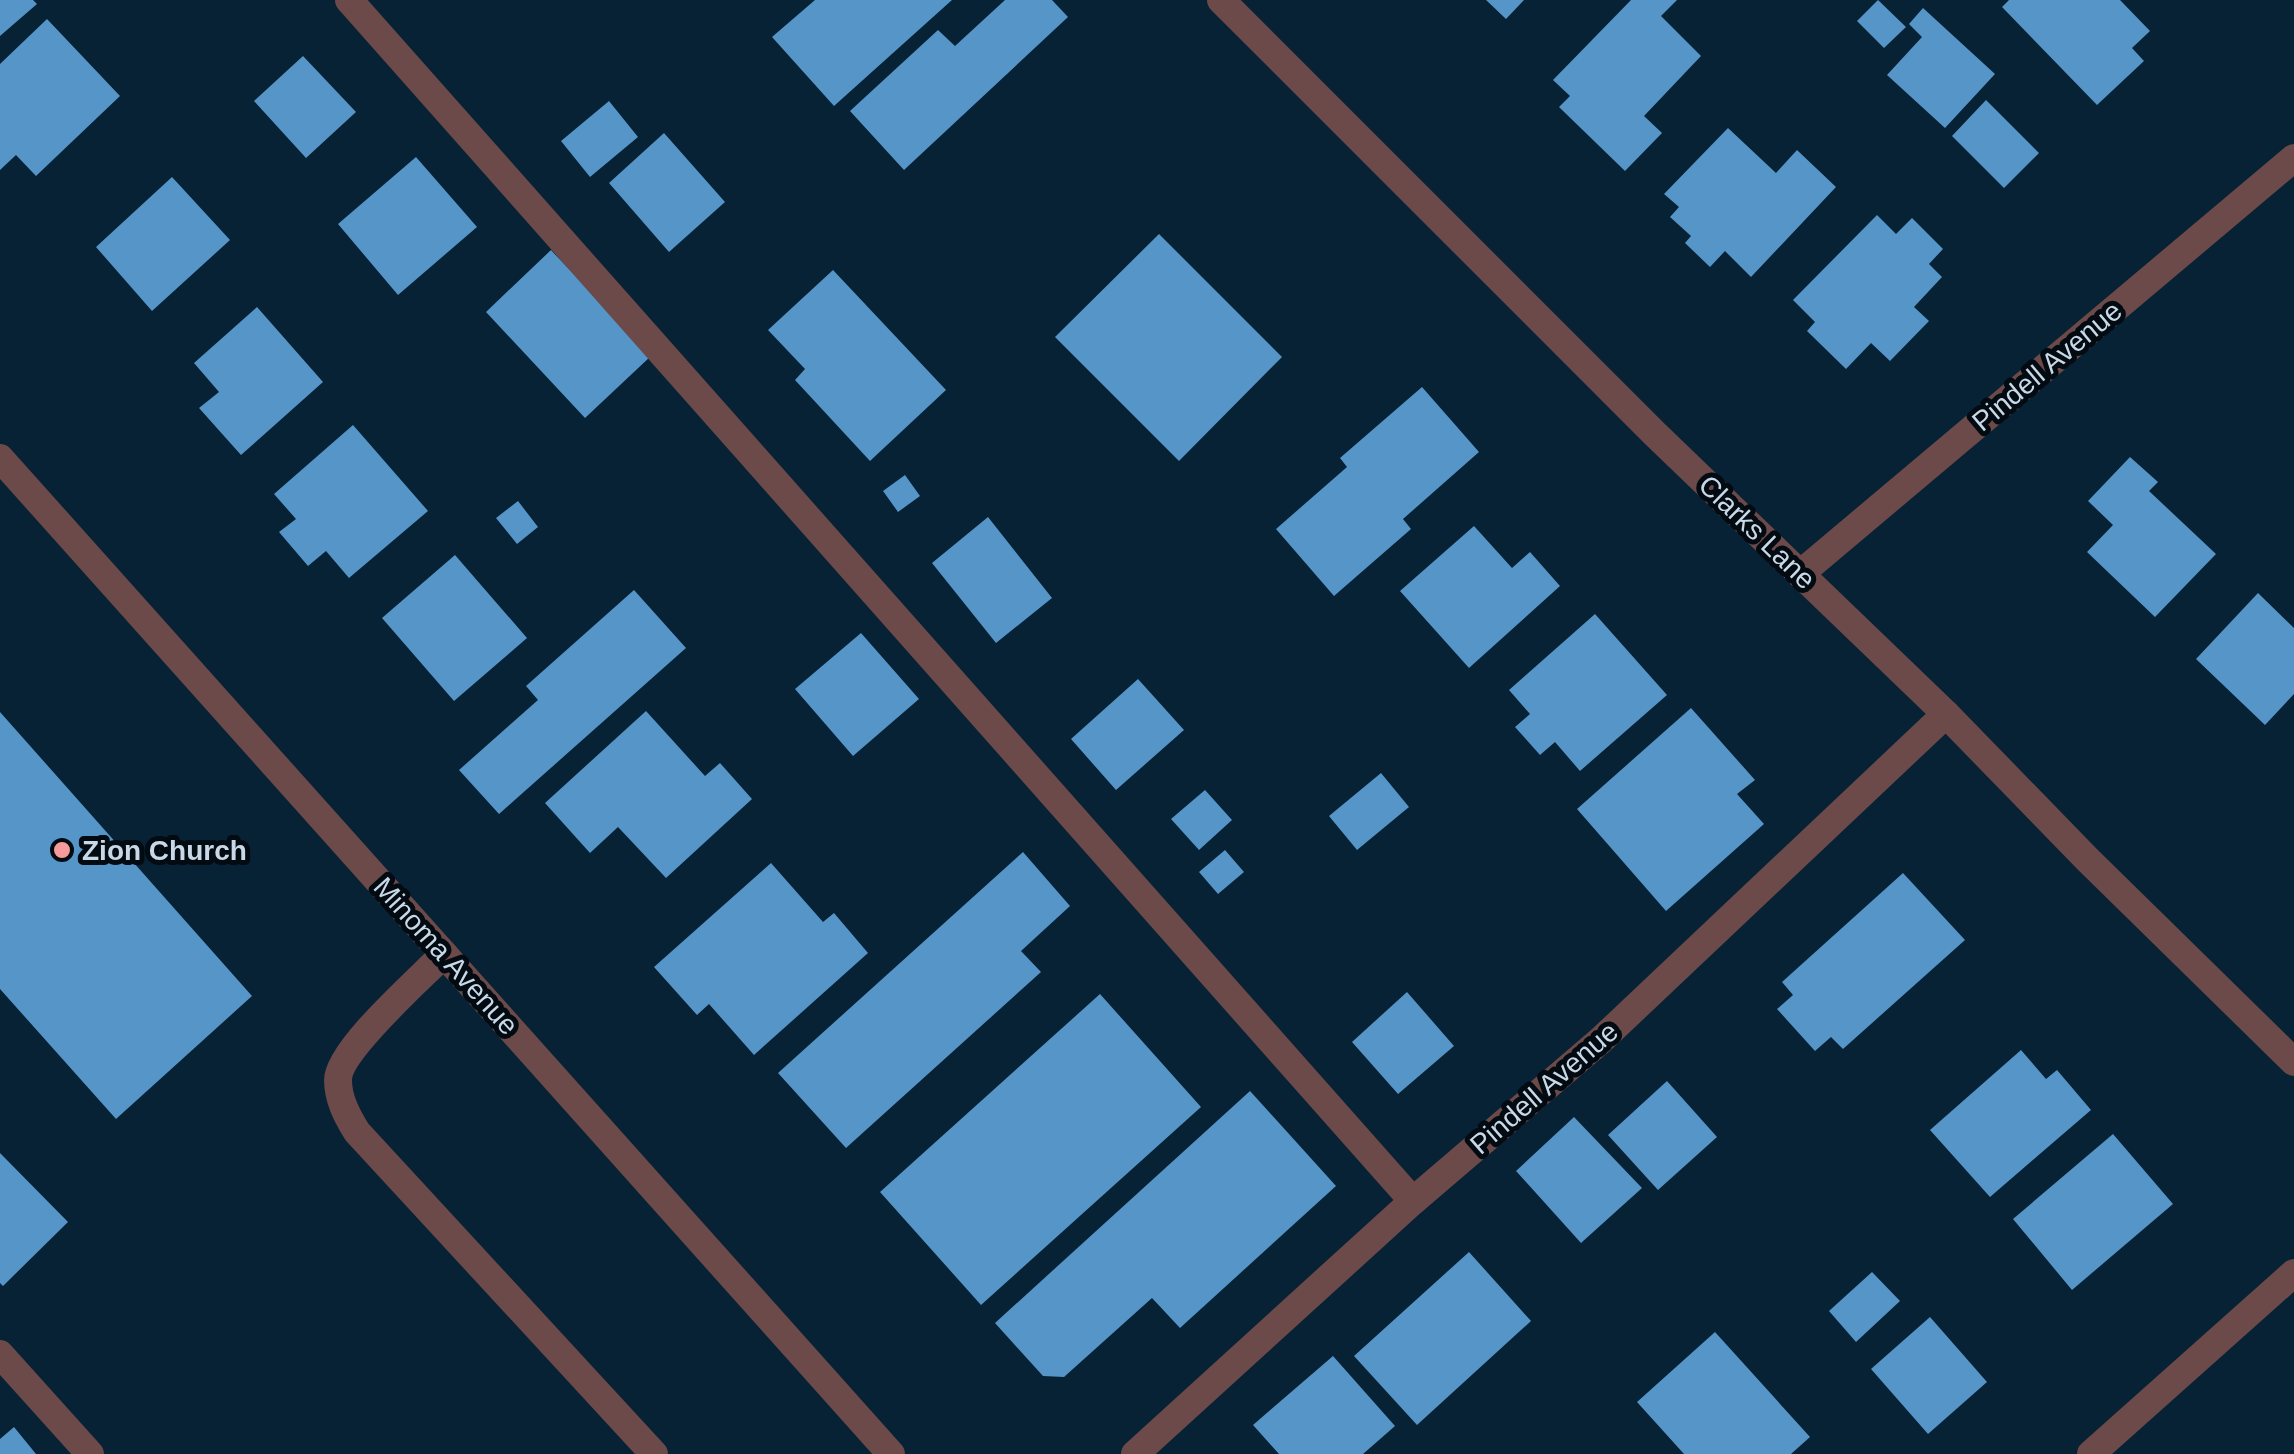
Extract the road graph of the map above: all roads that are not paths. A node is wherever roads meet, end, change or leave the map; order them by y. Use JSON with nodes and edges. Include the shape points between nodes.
{"nodes":[{"id":1,"x":349,"y":0,"type":"edge"},
{"id":2,"x":1220,"y":0,"type":"edge"},
{"id":3,"x":2294,"y":158,"type":"edge"},
{"id":4,"x":0,"y":458,"type":"edge"},
{"id":5,"x":1800,"y":574,"type":"junction"},
{"id":6,"x":1946,"y":714,"type":"junction"},
{"id":7,"x":444,"y":954,"type":"junction"},
{"id":8,"x":2294,"y":1062,"type":"edge"},
{"id":9,"x":1413,"y":1201,"type":"junction"},
{"id":10,"x":2294,"y":1273,"type":"edge"},
{"id":11,"x":0,"y":1354,"type":"edge"},
{"id":12,"x":90,"y":1454,"type":"edge"},
{"id":13,"x":654,"y":1454,"type":"edge"},
{"id":14,"x":891,"y":1454,"type":"edge"},
{"id":15,"x":1134,"y":1454,"type":"edge"},
{"id":16,"x":2091,"y":1454,"type":"edge"}],
"edges":[{"from":1,"to":9,"type":"street"},
{"from":2,"to":5,"type":"street","name":"Clarks Lane"},
{"from":3,"to":5,"type":"street","name":"Pindell Avenue"},
{"from":4,"to":7,"type":"street","name":"Minoma Avenue"},
{"from":5,"to":6,"type":"street","name":"Clarks Lane"},
{"from":6,"to":8,"type":"street","name":"Clarks Lane"},
{"from":6,"to":9,"type":"street","name":"Pindell Avenue","via":[[1602,1040]]},
{"from":7,"to":13,"type":"street","via":[[346,1054],[337,1078],[342,1107],[357,1132]]},
{"from":7,"to":14,"type":"street","name":"Minoma Avenue"},
{"from":9,"to":15,"type":"street","name":"Pindell Avenue"},
{"from":10,"to":16,"type":"street"},
{"from":11,"to":12,"type":"street"}]}
